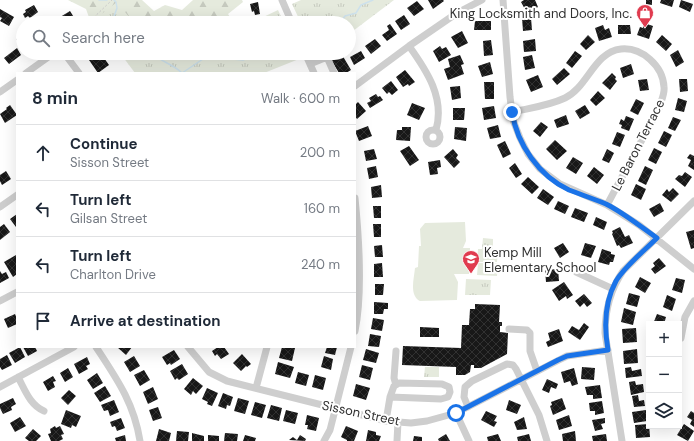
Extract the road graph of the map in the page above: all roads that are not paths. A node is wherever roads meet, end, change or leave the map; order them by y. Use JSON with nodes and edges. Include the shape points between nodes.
{"nodes":[{"id":1,"x":282,"y":0,"type":"edge"},
{"id":2,"x":482,"y":0,"type":"edge"},
{"id":3,"x":503,"y":0,"type":"edge"},
{"id":4,"x":289,"y":16,"type":"edge"},
{"id":5,"x":409,"y":46,"type":"junction"},
{"id":6,"x":44,"y":60,"type":"edge"},
{"id":7,"x":69,"y":60,"type":"edge"},
{"id":8,"x":308,"y":60,"type":"edge"},
{"id":9,"x":320,"y":60,"type":"edge"},
{"id":10,"x":328,"y":60,"type":"edge"},
{"id":11,"x":310,"y":64,"type":"junction"},
{"id":12,"x":27,"y":72,"type":"edge"},
{"id":13,"x":78,"y":72,"type":"edge"},
{"id":14,"x":314,"y":72,"type":"edge"},
{"id":15,"x":334,"y":72,"type":"edge"},
{"id":16,"x":16,"y":81,"type":"edge"},
{"id":17,"x":356,"y":85,"type":"edge"},
{"id":18,"x":0,"y":92,"type":"edge"},
{"id":19,"x":512,"y":112,"type":"junction"},
{"id":20,"x":436,"y":130,"type":"dead end"},
{"id":21,"x":16,"y":196,"type":"edge"},
{"id":22,"x":694,"y":201,"type":"edge"},
{"id":23,"x":607,"y":205,"type":"junction"},
{"id":24,"x":0,"y":207,"type":"edge"},
{"id":25,"x":356,"y":215,"type":"edge"},
{"id":26,"x":657,"y":238,"type":"junction"},
{"id":27,"x":694,"y":269,"type":"edge"},
{"id":28,"x":576,"y":272,"type":"dead end"},
{"id":29,"x":613,"y":289,"type":"junction"},
{"id":30,"x":16,"y":293,"type":"edge"},
{"id":31,"x":0,"y":301,"type":"edge"},
{"id":32,"x":694,"y":301,"type":"edge"},
{"id":33,"x":356,"y":324,"type":"edge"},
{"id":34,"x":509,"y":329,"type":"dead end"},
{"id":35,"x":682,"y":338,"type":"dead end"},
{"id":36,"x":72,"y":348,"type":"edge"},
{"id":37,"x":97,"y":348,"type":"edge"},
{"id":38,"x":189,"y":348,"type":"edge"},
{"id":39,"x":267,"y":348,"type":"edge"},
{"id":40,"x":351,"y":348,"type":"edge"},
{"id":41,"x":608,"y":350,"type":"junction"},
{"id":42,"x":396,"y":352,"type":"dead end"},
{"id":43,"x":537,"y":371,"type":"junction"},
{"id":44,"x":18,"y":377,"type":"junction"},
{"id":45,"x":521,"y":379,"type":"junction"},
{"id":46,"x":396,"y":385,"type":"junction"},
{"id":47,"x":0,"y":387,"type":"edge"},
{"id":48,"x":256,"y":388,"type":"junction"},
{"id":49,"x":390,"y":397,"type":"junction"},
{"id":50,"x":468,"y":407,"type":"junction"},
{"id":51,"x":336,"y":409,"type":"junction"},
{"id":52,"x":44,"y":412,"type":"dead end"},
{"id":53,"x":456,"y":413,"type":"junction"},
{"id":54,"x":386,"y":421,"type":"junction"},
{"id":55,"x":398,"y":422,"type":"junction"},
{"id":56,"x":140,"y":441,"type":"edge"},
{"id":57,"x":324,"y":441,"type":"edge"},
{"id":58,"x":397,"y":441,"type":"edge"},
{"id":59,"x":469,"y":441,"type":"edge"},
{"id":60,"x":547,"y":441,"type":"edge"},
{"id":61,"x":622,"y":441,"type":"edge"}],
"edges":[{"from":1,"to":4,"type":"street"},
{"from":2,"to":5,"type":"street","via":[[457,13]]},
{"from":3,"to":19,"type":"street"},
{"from":5,"to":17,"type":"street"},
{"from":5,"to":20,"type":"street","via":[[434,87],[438,113]]},
{"from":6,"to":12,"type":"street"},
{"from":7,"to":13,"type":"street"},
{"from":8,"to":11,"type":"street"},
{"from":9,"to":11,"type":"street"},
{"from":10,"to":15,"type":"street"},
{"from":11,"to":14,"type":"street"},
{"from":16,"to":18,"type":"street"},
{"from":19,"to":23,"type":"street","via":[[520,138],[540,169],[560,184]]},
{"from":19,"to":23,"type":"street","name":"Le Baron Terrace","via":[[547,105],[566,97],[584,82],[598,62],[612,52],[621,49],[639,52],[653,62],[658,67],[664,87],[659,108]]},
{"from":21,"to":24,"type":"street"},
{"from":22,"to":26,"type":"street"},
{"from":23,"to":26,"type":"street"},
{"from":25,"to":33,"type":"street","via":[[359,302]]},
{"from":26,"to":27,"type":"street"},
{"from":26,"to":29,"type":"street","via":[[623,272]]},
{"from":28,"to":29,"type":"street"},
{"from":29,"to":41,"type":"street","via":[[605,317]]},
{"from":30,"to":31,"type":"street"},
{"from":32,"to":35,"type":"street","via":[[686,317]]},
{"from":34,"to":43,"type":"street","via":[[527,330],[530,333],[530,351]]},
{"from":36,"to":44,"type":"street"},
{"from":37,"to":56,"type":"street","via":[[130,403]]},
{"from":38,"to":48,"type":"street","name":"Sisson Street","via":[[209,372],[227,381]]},
{"from":39,"to":48,"type":"street"},
{"from":40,"to":51,"type":"street"},
{"from":41,"to":43,"type":"street","name":"Sisson Street","via":[[567,356]]},
{"from":41,"to":61,"type":"street"},
{"from":42,"to":46,"type":"street"},
{"from":43,"to":45,"type":"street","name":"Sisson Street"},
{"from":44,"to":47,"type":"street"},
{"from":44,"to":52,"type":"street","via":[[32,403]]},
{"from":45,"to":50,"type":"street","name":"Sisson Street"},
{"from":45,"to":50,"type":"street","via":[[513,365],[506,364],[472,381],[465,387],[464,397]]},
{"from":45,"to":60,"type":"street","via":[[539,415]]},
{"from":46,"to":49,"type":"street"},
{"from":46,"to":49,"type":"street","via":[[410,382],[442,384],[449,387],[450,392],[448,397],[441,398]]},
{"from":48,"to":51,"type":"street","name":"Sisson Street"},
{"from":49,"to":54,"type":"street"},
{"from":50,"to":53,"type":"street","name":"Sisson Street"},
{"from":51,"to":54,"type":"street","name":"Sisson Street"},
{"from":51,"to":57,"type":"street"},
{"from":53,"to":55,"type":"street","name":"Sisson Street","via":[[427,421]]},
{"from":53,"to":59,"type":"street"},
{"from":54,"to":55,"type":"street","name":"Sisson Street"},
{"from":55,"to":58,"type":"street"}]}
